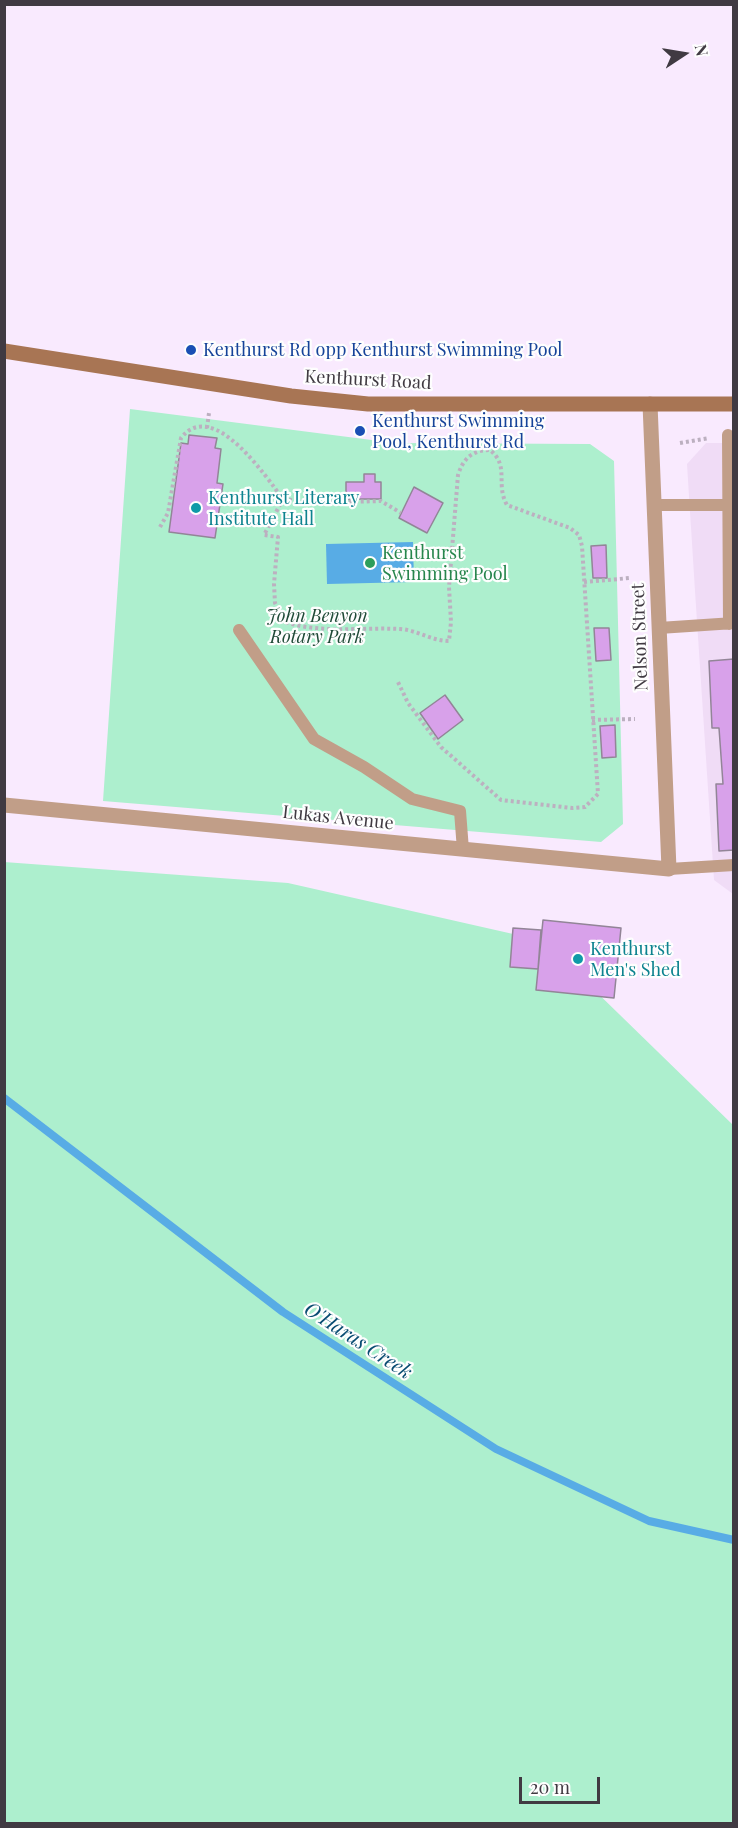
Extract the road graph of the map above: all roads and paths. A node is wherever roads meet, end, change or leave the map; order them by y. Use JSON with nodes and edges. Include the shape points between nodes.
{"nodes":[{"id":1,"x":4,"y":351,"type":"edge"},
{"id":2,"x":650,"y":404,"type":"junction"},
{"id":3,"x":734,"y":404,"type":"edge"},
{"id":4,"x":209,"y":413,"type":"dead end"},
{"id":5,"x":207,"y":428,"type":"junction"},
{"id":6,"x":728,"y":435,"type":"dead end"},
{"id":7,"x":486,"y":438,"type":"dead end"},
{"id":8,"x":486,"y":450,"type":"junction"},
{"id":9,"x":283,"y":499,"type":"junction"},
{"id":10,"x":654,"y":505,"type":"junction"},
{"id":11,"x":731,"y":505,"type":"edge"},
{"id":12,"x":401,"y":513,"type":"dead end"},
{"id":13,"x":160,"y":527,"type":"dead end"},
{"id":14,"x":630,"y":578,"type":"dead end"},
{"id":15,"x":584,"y":582,"type":"junction"},
{"id":16,"x":731,"y":623,"type":"edge"},
{"id":17,"x":659,"y":628,"type":"junction"},
{"id":18,"x":239,"y":630,"type":"dead end"},
{"id":19,"x":398,"y":682,"type":"dead end"},
{"id":20,"x":635,"y":719,"type":"dead end"},
{"id":21,"x":592,"y":720,"type":"junction"},
{"id":22,"x":4,"y":805,"type":"edge"},
{"id":23,"x":463,"y":850,"type":"junction"},
{"id":24,"x":734,"y":865,"type":"edge"},
{"id":25,"x":669,"y":869,"type":"junction"}],
"edges":[{"from":1,"to":2,"type":"street","name":"Kenthurst Road","via":[[291,396],[368,404]]},
{"from":2,"to":3,"type":"street","name":"Kenthurst Road"},
{"from":2,"to":10,"type":"street","name":"Nelson Street"},
{"from":4,"to":5,"type":"path"},
{"from":5,"to":9,"type":"path","via":[[236,442]]},
{"from":5,"to":13,"type":"path","via":[[196,428],[181,438],[168,513]]},
{"from":6,"to":11,"type":"lane"},
{"from":7,"to":8,"type":"path"},
{"from":8,"to":9,"type":"path","via":[[469,455],[458,475],[449,641],[403,629],[300,627],[285,622],[275,603],[278,537],[264,536]]},
{"from":8,"to":15,"type":"path","via":[[498,456],[502,497],[507,506],[579,534]]},
{"from":9,"to":12,"type":"path","via":[[314,503],[381,501]]},
{"from":10,"to":11,"type":"lane"},
{"from":10,"to":17,"type":"street","name":"Nelson Street"},
{"from":11,"to":16,"type":"lane"},
{"from":14,"to":15,"type":"path"},
{"from":15,"to":21,"type":"path"},
{"from":16,"to":17,"type":"lane"},
{"from":17,"to":25,"type":"street","name":"Nelson Street"},
{"from":18,"to":23,"type":"lane","via":[[314,739],[412,799],[460,811]]},
{"from":19,"to":21,"type":"path","via":[[408,703],[441,747],[501,800],[511,802],[572,808],[585,807],[592,801],[598,794]]},
{"from":20,"to":21,"type":"path"},
{"from":22,"to":23,"type":"street","name":"Lukas Avenue"},
{"from":23,"to":25,"type":"street","name":"Lukas Avenue"},
{"from":24,"to":25,"type":"lane"}]}
